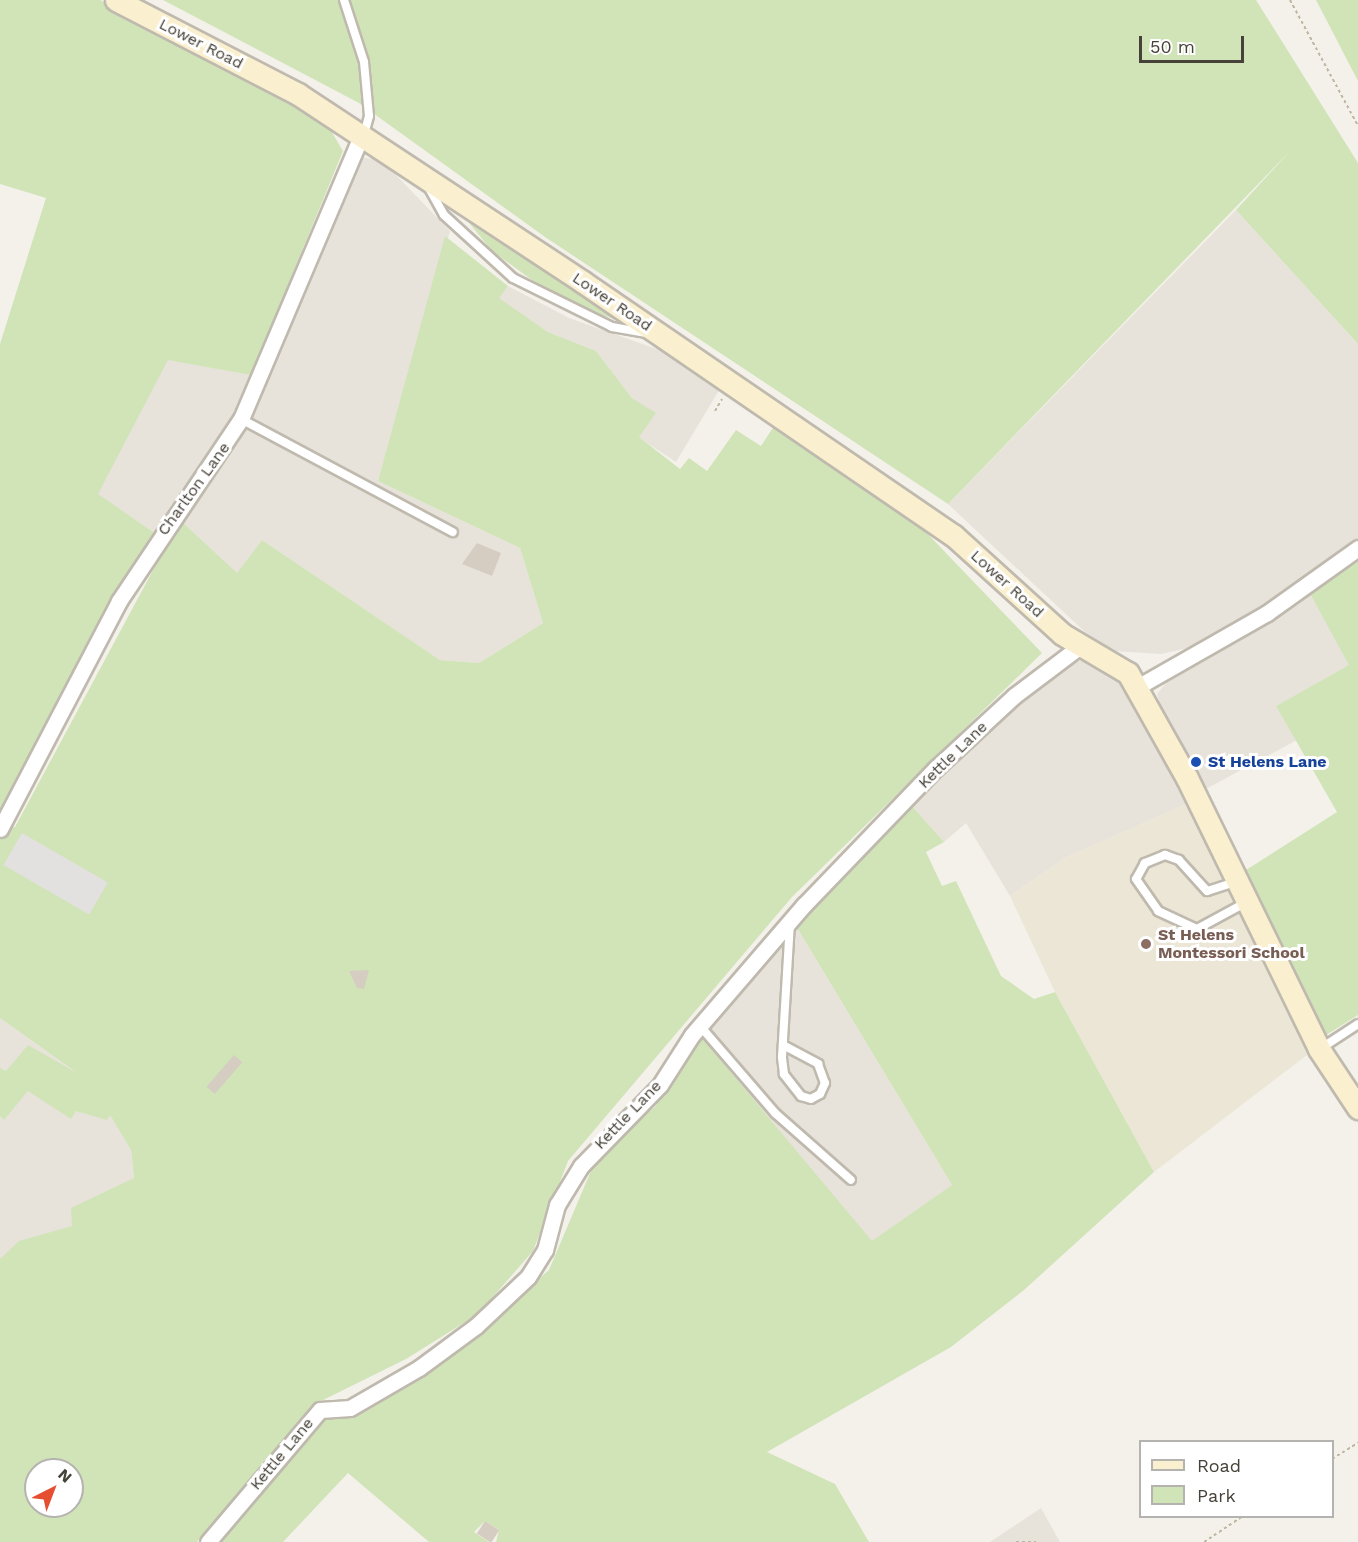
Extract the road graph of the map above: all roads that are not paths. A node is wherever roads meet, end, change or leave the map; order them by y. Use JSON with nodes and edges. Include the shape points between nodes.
{"nodes":[{"id":1,"x":116,"y":0,"type":"edge"},
{"id":2,"x":344,"y":0,"type":"edge"},
{"id":3,"x":362,"y":136,"type":"junction"},
{"id":4,"x":423,"y":176,"type":"junction"},
{"id":5,"x":656,"y":333,"type":"junction"},
{"id":6,"x":241,"y":419,"type":"junction"},
{"id":7,"x":453,"y":532,"type":"dead end"},
{"id":8,"x":1358,"y":548,"type":"edge"},
{"id":9,"x":1080,"y":646,"type":"junction"},
{"id":10,"x":1139,"y":686,"type":"junction"},
{"id":11,"x":0,"y":829,"type":"edge"},
{"id":12,"x":1237,"y":881,"type":"junction"},
{"id":13,"x":1246,"y":903,"type":"junction"},
{"id":14,"x":790,"y":922,"type":"junction"},
{"id":15,"x":1358,"y":1024,"type":"edge"},
{"id":16,"x":700,"y":1026,"type":"junction"},
{"id":17,"x":783,"y":1045,"type":"junction"},
{"id":18,"x":1319,"y":1049,"type":"junction"},
{"id":19,"x":1358,"y":1108,"type":"edge"},
{"id":20,"x":850,"y":1180,"type":"dead end"},
{"id":21,"x":208,"y":1542,"type":"edge"}],
"edges":[{"from":1,"to":3,"type":"main road","name":"Lower Road","via":[[298,94]]},
{"from":2,"to":3,"type":"lane","via":[[364,62],[369,116]]},
{"from":3,"to":4,"type":"main road","name":"Lower Road"},
{"from":3,"to":6,"type":"street","name":"Charlton Lane"},
{"from":4,"to":5,"type":"main road","name":"Lower Road"},
{"from":4,"to":5,"type":"lane","via":[[444,215],[513,278],[612,327]]},
{"from":5,"to":9,"type":"main road","name":"Lower Road","via":[[953,535]]},
{"from":6,"to":7,"type":"lane"},
{"from":6,"to":11,"type":"street","name":"Charlton Lane","via":[[120,601]]},
{"from":8,"to":10,"type":"street","via":[[1267,613]]},
{"from":9,"to":10,"type":"main road","name":"Lower Road","via":[[1128,673]]},
{"from":9,"to":14,"type":"street","name":"Kettle Lane","via":[[1014,696],[935,770]]},
{"from":10,"to":12,"type":"main road"},
{"from":12,"to":13,"type":"main road"},
{"from":12,"to":13,"type":"lane","via":[[1207,891],[1179,860],[1165,855],[1145,863],[1136,879],[1158,911],[1197,929]]},
{"from":13,"to":18,"type":"main road"},
{"from":14,"to":16,"type":"street","name":"Kettle Lane"},
{"from":14,"to":17,"type":"lane"},
{"from":15,"to":18,"type":"lane"},
{"from":16,"to":20,"type":"lane","via":[[775,1113]]},
{"from":16,"to":21,"type":"street","name":"Kettle Lane","via":[[660,1085],[581,1166],[557,1205],[545,1250],[528,1277],[476,1326],[419,1368],[350,1407],[320,1410]]},
{"from":17,"to":17,"type":"lane","via":[[788,1086],[811,1099],[820,1094],[825,1083],[818,1064]]},
{"from":18,"to":19,"type":"main road"}]}
